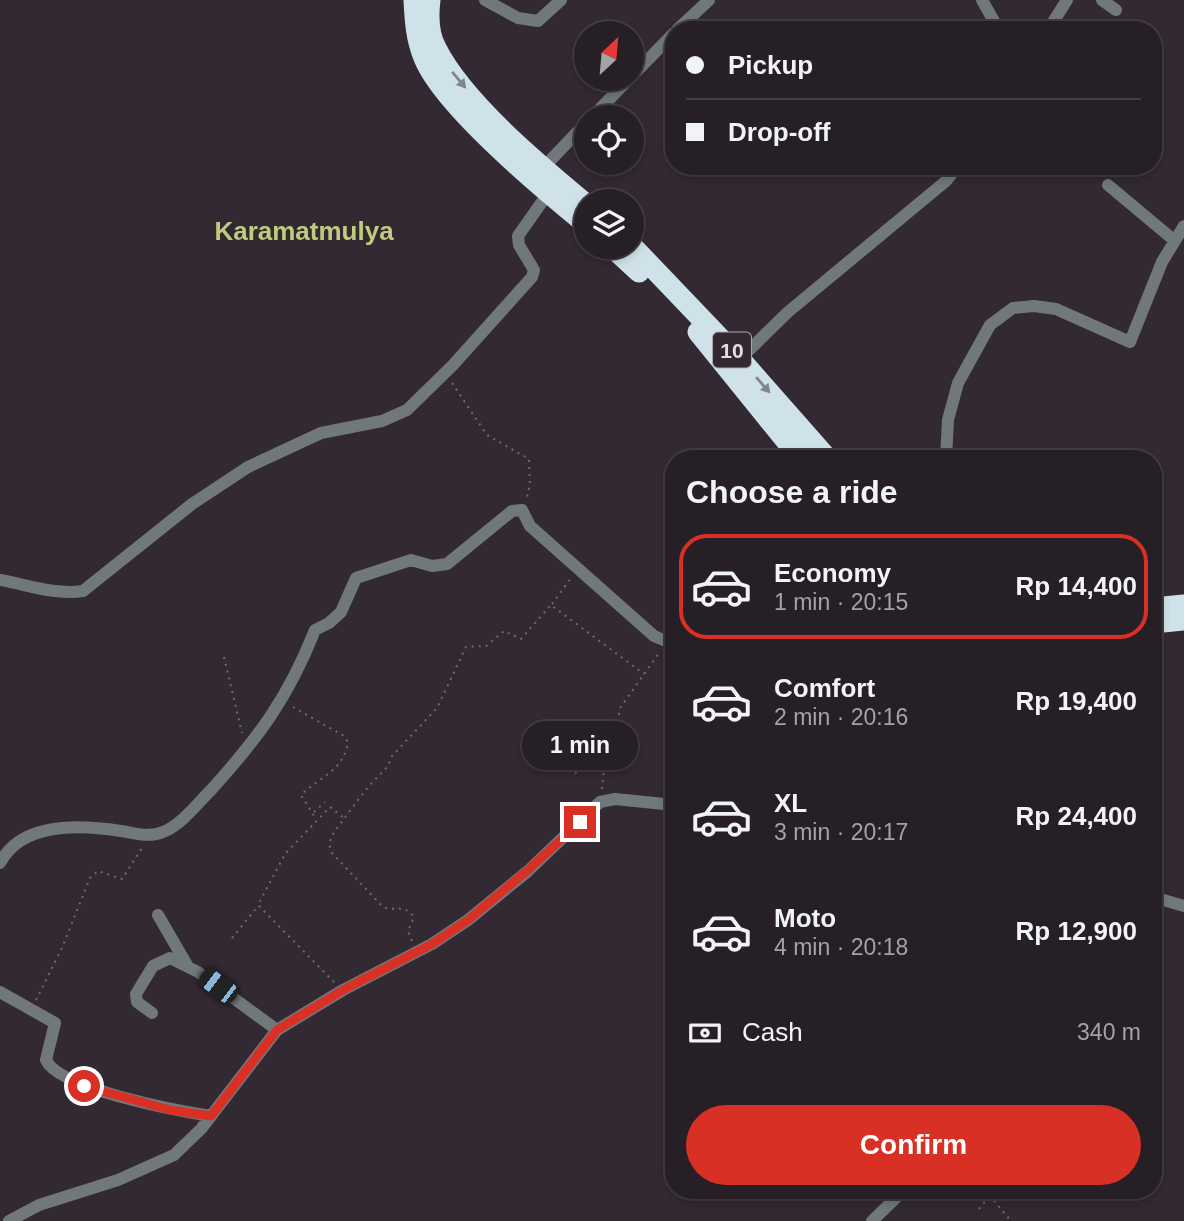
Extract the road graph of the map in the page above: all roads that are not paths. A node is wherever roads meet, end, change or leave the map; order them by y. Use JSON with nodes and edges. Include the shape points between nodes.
{"nodes":[{"id":1,"x":414,"y":0,"type":"edge"},
{"id":2,"x":430,"y":0,"type":"edge"},
{"id":3,"x":485,"y":0,"type":"edge"},
{"id":4,"x":561,"y":0,"type":"edge"},
{"id":5,"x":709,"y":0,"type":"edge"},
{"id":6,"x":982,"y":0,"type":"edge"},
{"id":7,"x":1067,"y":0,"type":"edge"},
{"id":8,"x":1102,"y":0,"type":"edge"},
{"id":9,"x":1116,"y":10,"type":"dead end"},
{"id":10,"x":687,"y":21,"type":"edge"},
{"id":11,"x":994,"y":21,"type":"edge"},
{"id":12,"x":1054,"y":21,"type":"edge"},
{"id":13,"x":665,"y":42,"type":"edge"},
{"id":14,"x":644,"y":62,"type":"edge"},
{"id":15,"x":616,"y":91,"type":"edge"},
{"id":16,"x":603,"y":105,"type":"edge"},
{"id":17,"x":574,"y":142,"type":"edge"},
{"id":18,"x":951,"y":175,"type":"edge"},
{"id":19,"x":550,"y":181,"type":"junction"},
{"id":20,"x":1108,"y":185,"type":"dead end"},
{"id":21,"x":574,"y":196,"type":"edge"},
{"id":22,"x":574,"y":210,"type":"edge"},
{"id":23,"x":1184,"y":226,"type":"edge"},
{"id":24,"x":1175,"y":241,"type":"junction"},
{"id":25,"x":624,"y":259,"type":"edge"},
{"id":26,"x":644,"y":259,"type":"edge"},
{"id":27,"x":740,"y":359,"type":"junction"},
{"id":28,"x":793,"y":450,"type":"edge"},
{"id":29,"x":820,"y":450,"type":"edge"},
{"id":30,"x":947,"y":450,"type":"edge"},
{"id":31,"x":0,"y":580,"type":"edge"},
{"id":32,"x":1184,"y":605,"type":"edge"},
{"id":33,"x":1162,"y":607,"type":"edge"},
{"id":34,"x":1184,"y":620,"type":"edge"},
{"id":35,"x":1162,"y":622,"type":"edge"},
{"id":36,"x":665,"y":637,"type":"edge"},
{"id":37,"x":665,"y":804,"type":"edge"},
{"id":38,"x":2,"y":854,"type":"edge"},
{"id":39,"x":1162,"y":900,"type":"edge"},
{"id":40,"x":1184,"y":906,"type":"edge"},
{"id":41,"x":158,"y":915,"type":"dead end"},
{"id":42,"x":187,"y":965,"type":"junction"},
{"id":43,"x":0,"y":992,"type":"edge"},
{"id":44,"x":152,"y":1013,"type":"dead end"},
{"id":45,"x":277,"y":1030,"type":"junction"},
{"id":46,"x":211,"y":1116,"type":"junction"},
{"id":47,"x":895,"y":1199,"type":"edge"},
{"id":48,"x":9,"y":1221,"type":"edge"},
{"id":49,"x":872,"y":1221,"type":"edge"}],
"edges":[{"from":1,"to":19,"type":"highway","via":[[419,44],[433,77],[472,120]]},
{"from":2,"to":19,"type":"highway","one_way":true,"via":[[430,31],[449,69]]},
{"from":3,"to":4,"type":"street","via":[[518,18],[538,21]]},
{"from":5,"to":10,"type":"street"},
{"from":6,"to":11,"type":"street"},
{"from":7,"to":12,"type":"street"},
{"from":8,"to":9,"type":"street"},
{"from":13,"to":14,"type":"street"},
{"from":15,"to":16,"type":"street"},
{"from":17,"to":19,"type":"street"},
{"from":18,"to":27,"type":"street","via":[[865,252],[788,312]]},
{"from":19,"to":21,"type":"highway"},
{"from":19,"to":22,"type":"highway"},
{"from":19,"to":31,"type":"street","via":[[518,236],[534,274],[419,401],[394,418],[321,433],[248,467],[192,504],[83,591],[44,592]]},
{"from":20,"to":24,"type":"street"},
{"from":23,"to":24,"type":"street"},
{"from":24,"to":30,"type":"street","via":[[1130,342],[1046,306],[1013,308],[990,325],[954,393]]},
{"from":25,"to":28,"type":"highway","number":"10","via":[[690,323]]},
{"from":26,"to":27,"type":"highway","number":"10"},
{"from":27,"to":29,"type":"highway","number":"10","one_way":true},
{"from":32,"to":33,"type":"highway"},
{"from":34,"to":35,"type":"highway"},
{"from":36,"to":38,"type":"street","via":[[654,636],[576,570],[530,526],[522,510],[512,511],[447,564],[432,566],[411,560],[356,579],[341,612],[314,630],[283,702],[246,751],[182,819],[156,835],[71,827],[24,838]]},
{"from":37,"to":45,"type":"street","via":[[605,800],[468,920]]},
{"from":39,"to":40,"type":"street"},
{"from":41,"to":42,"type":"street"},
{"from":42,"to":44,"type":"street","via":[[170,958],[149,972],[136,999]]},
{"from":42,"to":45,"type":"street"},
{"from":43,"to":46,"type":"street","via":[[55,1023],[46,1060],[84,1086],[170,1110]]},
{"from":45,"to":46,"type":"street"},
{"from":46,"to":48,"type":"street","via":[[164,1161],[39,1205]]},
{"from":47,"to":49,"type":"street"}]}
